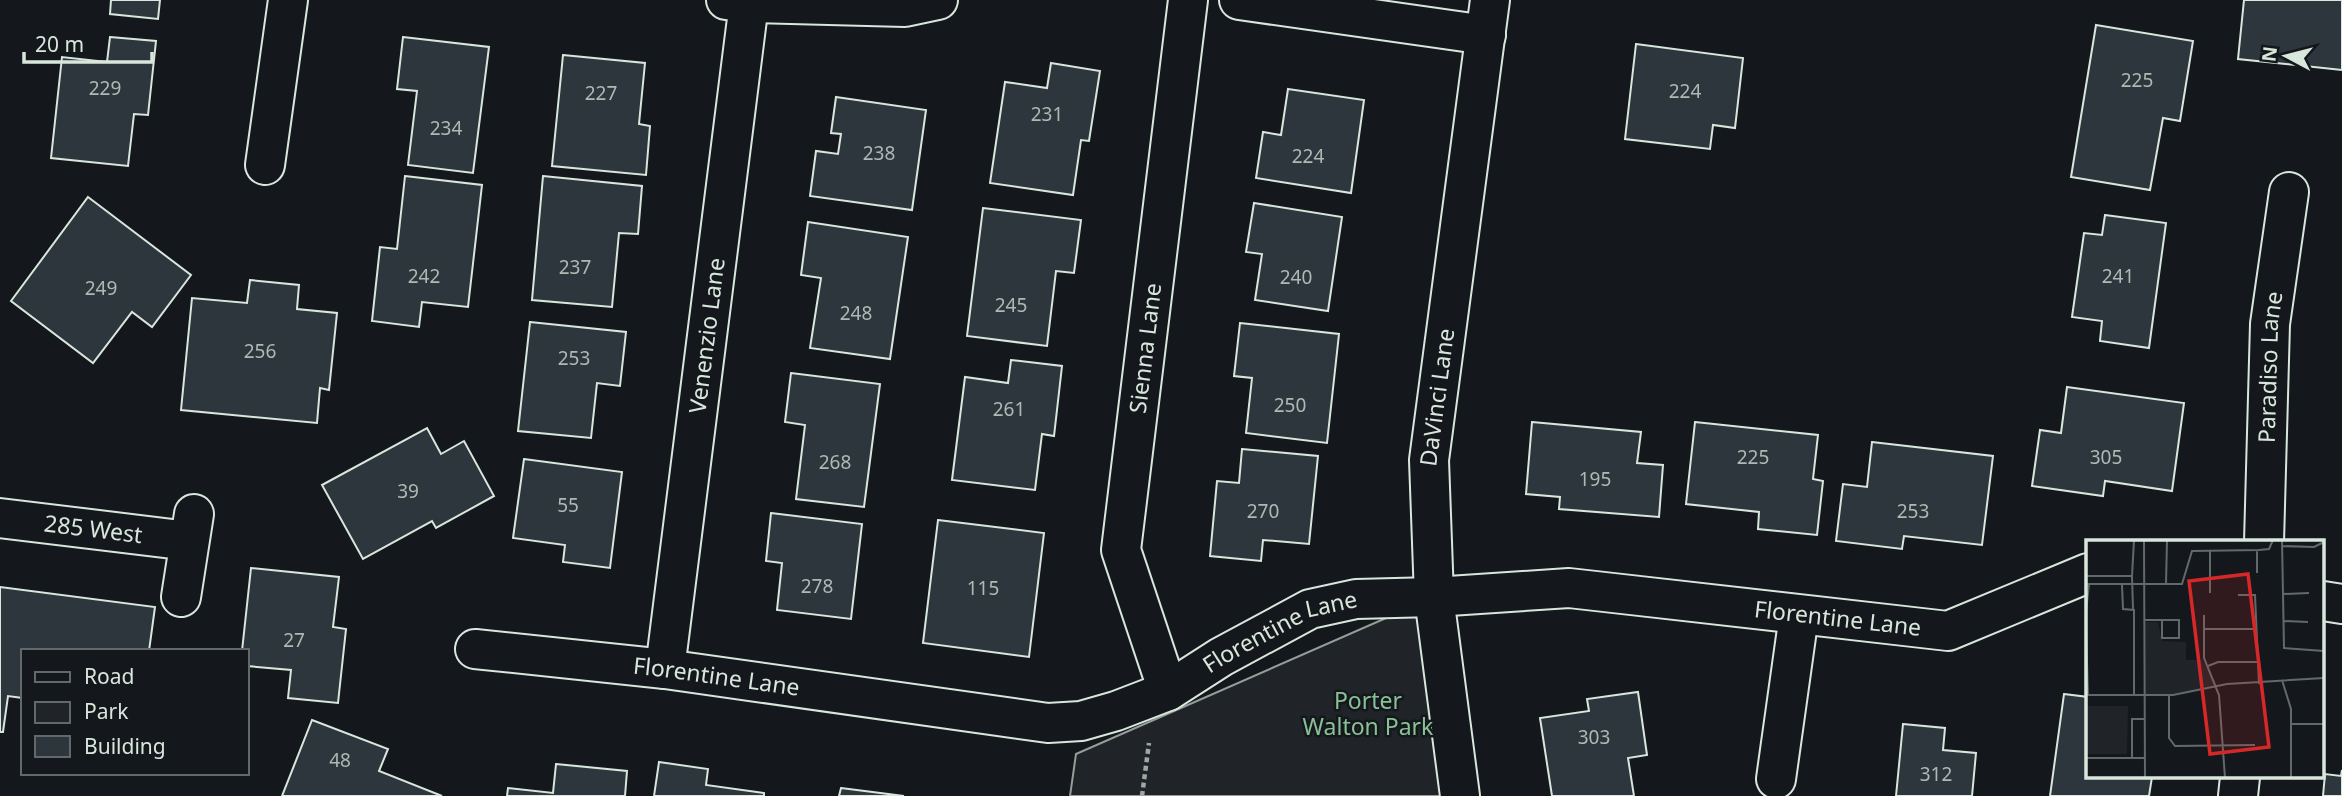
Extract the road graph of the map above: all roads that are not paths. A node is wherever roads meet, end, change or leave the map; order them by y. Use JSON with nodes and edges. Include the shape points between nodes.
{"nodes":[{"id":1,"x":288,"y":0,"type":"edge"},
{"id":2,"x":938,"y":0,"type":"edge"},
{"id":3,"x":1188,"y":0,"type":"edge"},
{"id":4,"x":1239,"y":0,"type":"edge"},
{"id":5,"x":738,"y":1,"type":"edge"},
{"id":6,"x":1488,"y":18,"type":"edge"},
{"id":7,"x":265,"y":165,"type":"dead end"},
{"id":8,"x":2289,"y":192,"type":"dead end"},
{"id":9,"x":0,"y":518,"type":"edge"},
{"id":10,"x":2264,"y":540,"type":"edge"},
{"id":11,"x":2086,"y":574,"type":"edge"},
{"id":12,"x":181,"y":597,"type":"dead end"},
{"id":13,"x":1434,"y":597,"type":"junction"},
{"id":14,"x":2324,"y":601,"type":"edge"},
{"id":15,"x":2342,"y":604,"type":"edge"},
{"id":16,"x":1799,"y":615,"type":"junction"},
{"id":17,"x":475,"y":649,"type":"dead end"},
{"id":18,"x":665,"y":669,"type":"junction"},
{"id":19,"x":1168,"y":691,"type":"junction"},
{"id":20,"x":2240,"y":778,"type":"edge"},
{"id":21,"x":1776,"y":779,"type":"dead end"},
{"id":22,"x":1460,"y":796,"type":"edge"},
{"id":23,"x":2238,"y":796,"type":"edge"}],
"edges":[{"from":1,"to":7,"type":"street"},
{"from":2,"to":5,"type":"street","via":[[905,7]]},
{"from":3,"to":19,"type":"street","name":"Sienna Lane","via":[[1121,550]]},
{"from":4,"to":6,"type":"street"},
{"from":5,"to":18,"type":"street","name":"Venenzio Lane"},
{"from":6,"to":13,"type":"street","name":"DaVinci Lane","via":[[1429,460]]},
{"from":8,"to":10,"type":"street","name":"Paradiso Lane","via":[[2270,324]]},
{"from":9,"to":12,"type":"street","name":"285 West","via":[[191,528]]},
{"from":11,"to":16,"type":"street","name":"Florentine Lane","via":[[1948,631]]},
{"from":13,"to":16,"type":"street","name":"Florentine Lane","via":[[1569,588]]},
{"from":13,"to":19,"type":"street","name":"Florentine Lane","via":[[1356,599],[1310,609]]},
{"from":13,"to":22,"type":"street","name":"DaVinci Lane"},
{"from":14,"to":15,"type":"street"},
{"from":16,"to":21,"type":"street"},
{"from":17,"to":18,"type":"street","name":"Florentine Lane"},
{"from":18,"to":19,"type":"street","name":"Florentine Lane","via":[[1048,723],[1116,711]]},
{"from":20,"to":23,"type":"street"}]}
